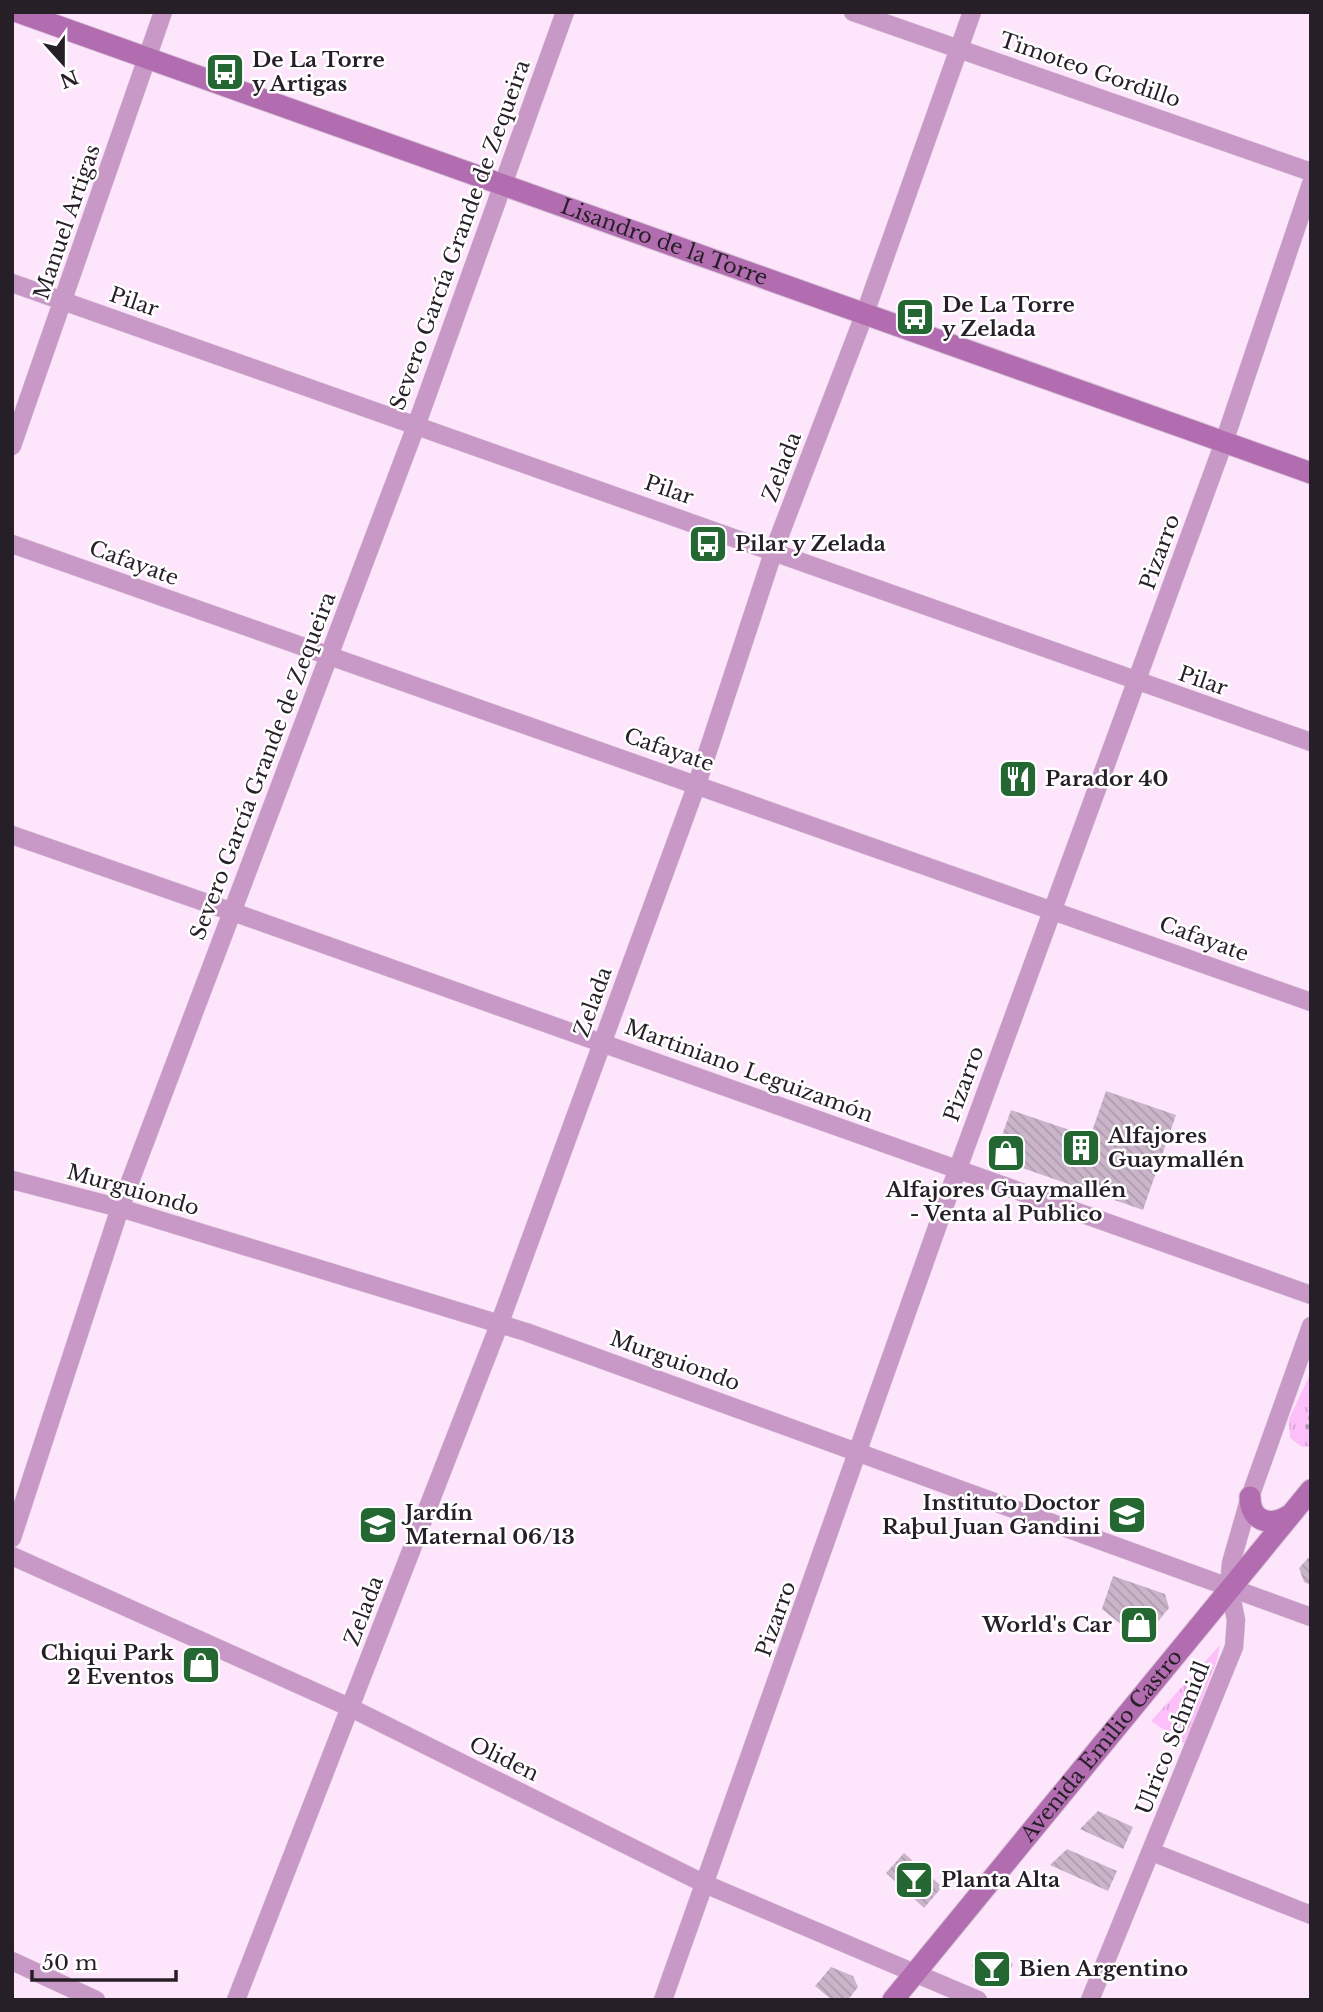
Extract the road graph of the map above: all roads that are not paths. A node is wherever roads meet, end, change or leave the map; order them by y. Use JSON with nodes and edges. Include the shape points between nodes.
{"nodes":[{"id":1,"x":18,"y":12,"type":"edge"},
{"id":2,"x":163,"y":12,"type":"edge"},
{"id":3,"x":565,"y":12,"type":"edge"},
{"id":4,"x":853,"y":12,"type":"edge"},
{"id":5,"x":972,"y":12,"type":"edge"},
{"id":6,"x":960,"y":49,"type":"junction"},
{"id":7,"x":146,"y":59,"type":"junction"},
{"id":8,"x":1311,"y":172,"type":"edge"},
{"id":9,"x":501,"y":183,"type":"junction"},
{"id":10,"x":1311,"y":184,"type":"edge"},
{"id":11,"x":12,"y":283,"type":"edge"},
{"id":12,"x":64,"y":302,"type":"junction"},
{"id":13,"x":865,"y":313,"type":"junction"},
{"id":14,"x":416,"y":426,"type":"junction"},
{"id":15,"x":1224,"y":442,"type":"junction"},
{"id":16,"x":12,"y":446,"type":"edge"},
{"id":17,"x":1311,"y":473,"type":"edge"},
{"id":18,"x":12,"y":544,"type":"edge"},
{"id":19,"x":774,"y":550,"type":"junction"},
{"id":20,"x":329,"y":657,"type":"junction"},
{"id":21,"x":1137,"y":683,"type":"junction"},
{"id":22,"x":1311,"y":742,"type":"edge"},
{"id":23,"x":697,"y":784,"type":"junction"},
{"id":24,"x":12,"y":835,"type":"edge"},
{"id":25,"x":1053,"y":908,"type":"junction"},
{"id":26,"x":233,"y":911,"type":"junction"},
{"id":27,"x":1311,"y":1002,"type":"edge"},
{"id":28,"x":602,"y":1041,"type":"junction"},
{"id":29,"x":957,"y":1171,"type":"junction"},
{"id":30,"x":12,"y":1181,"type":"edge"},
{"id":31,"x":120,"y":1208,"type":"junction"},
{"id":32,"x":1311,"y":1295,"type":"edge"},
{"id":33,"x":499,"y":1325,"type":"junction"},
{"id":34,"x":1311,"y":1326,"type":"edge"},
{"id":35,"x":860,"y":1451,"type":"junction"},
{"id":36,"x":1311,"y":1490,"type":"edge"},
{"id":37,"x":1250,"y":1497,"type":"junction"},
{"id":38,"x":1288,"y":1516,"type":"junction"},
{"id":39,"x":12,"y":1538,"type":"edge"},
{"id":40,"x":12,"y":1556,"type":"edge"},
{"id":41,"x":1229,"y":1587,"type":"junction"},
{"id":42,"x":1311,"y":1617,"type":"edge"},
{"id":43,"x":351,"y":1708,"type":"junction"},
{"id":44,"x":1152,"y":1853,"type":"junction"},
{"id":45,"x":705,"y":1884,"type":"junction"},
{"id":46,"x":1311,"y":1915,"type":"edge"},
{"id":47,"x":12,"y":1961,"type":"edge"},
{"id":48,"x":914,"y":1974,"type":"junction"},
{"id":49,"x":96,"y":2000,"type":"edge"},
{"id":50,"x":236,"y":2000,"type":"edge"},
{"id":51,"x":663,"y":2000,"type":"edge"},
{"id":52,"x":893,"y":2000,"type":"edge"},
{"id":53,"x":978,"y":2000,"type":"edge"},
{"id":54,"x":1090,"y":2000,"type":"edge"}],
"edges":[{"from":1,"to":7,"type":"street","name":"Lisandro de la Torre"},
{"from":2,"to":7,"type":"street","name":"Manuel Artigas"},
{"from":3,"to":9,"type":"street","name":"Severo García Grande de Zequeira"},
{"from":4,"to":6,"type":"street","name":"Timoteo Gordillo"},
{"from":5,"to":6,"type":"street","name":"Zelada"},
{"from":6,"to":8,"type":"street","name":"Timoteo Gordillo"},
{"from":6,"to":13,"type":"street","name":"Zelada"},
{"from":7,"to":9,"type":"street","name":"Lisandro de la Torre"},
{"from":7,"to":12,"type":"street","name":"Manuel Artigas"},
{"from":9,"to":13,"type":"street","name":"Lisandro de la Torre"},
{"from":9,"to":14,"type":"street","name":"Severo García Grande de Zequeira"},
{"from":10,"to":15,"type":"street","name":"Pizarro"},
{"from":11,"to":12,"type":"street","name":"Pilar"},
{"from":12,"to":14,"type":"street","name":"Pilar"},
{"from":12,"to":16,"type":"street","name":"Manuel Artigas"},
{"from":13,"to":15,"type":"street","name":"Lisandro de la Torre"},
{"from":13,"to":19,"type":"street","name":"Zelada"},
{"from":14,"to":19,"type":"street","name":"Pilar"},
{"from":14,"to":20,"type":"street","name":"Severo García Grande de Zequeira"},
{"from":15,"to":17,"type":"street","name":"Lisandro de la Torre"},
{"from":15,"to":21,"type":"street","name":"Pizarro"},
{"from":18,"to":20,"type":"street","name":"Cafayate"},
{"from":19,"to":21,"type":"street","name":"Pilar"},
{"from":19,"to":23,"type":"street","name":"Zelada"},
{"from":20,"to":23,"type":"street","name":"Cafayate"},
{"from":20,"to":26,"type":"street","name":"Severo García Grande de Zequeira"},
{"from":21,"to":22,"type":"street","name":"Pilar"},
{"from":21,"to":25,"type":"street","name":"Pizarro"},
{"from":23,"to":25,"type":"street","name":"Cafayate"},
{"from":23,"to":28,"type":"street","name":"Zelada"},
{"from":24,"to":26,"type":"street","name":"Martiniano Leguizamón"},
{"from":25,"to":27,"type":"street","name":"Cafayate"},
{"from":25,"to":29,"type":"street","name":"Pizarro"},
{"from":26,"to":28,"type":"street","name":"Martiniano Leguizamón"},
{"from":26,"to":31,"type":"street","name":"Severo García Grande de Zequeira"},
{"from":28,"to":29,"type":"street","name":"Martiniano Leguizamón"},
{"from":28,"to":33,"type":"street","name":"Zelada"},
{"from":29,"to":32,"type":"street","name":"Martiniano Leguizamón"},
{"from":29,"to":35,"type":"street","name":"Pizarro"},
{"from":30,"to":31,"type":"street","name":"Murguiondo"},
{"from":31,"to":33,"type":"street","name":"Murguiondo"},
{"from":31,"to":39,"type":"street","name":"Severo García Grande de Zequeira"},
{"from":33,"to":35,"type":"street","name":"Murguiondo"},
{"from":33,"to":43,"type":"street","name":"Zelada"},
{"from":34,"to":37,"type":"street","name":"Ulrico Schmidl"},
{"from":35,"to":41,"type":"street","name":"Murguiondo"},
{"from":35,"to":45,"type":"street","name":"Pizarro"},
{"from":36,"to":38,"type":"street","name":"Avenida Emilio Castro"},
{"from":37,"to":38,"type":"street","via":[[1250,1506],[1261,1520],[1270,1523]]},
{"from":37,"to":41,"type":"street","name":"Ulrico Schmidl","via":[[1231,1563]]},
{"from":38,"to":41,"type":"street","name":"Avenida Emilio Castro"},
{"from":40,"to":43,"type":"street","name":"Oliden"},
{"from":41,"to":42,"type":"street","name":"Murguiondo"},
{"from":41,"to":44,"type":"street","name":"Ulrico Schmidl","via":[[1236,1620],[1234,1647]]},
{"from":41,"to":48,"type":"street","name":"Avenida Emilio Castro"},
{"from":43,"to":45,"type":"street","name":"Oliden"},
{"from":43,"to":50,"type":"street","name":"Zelada"},
{"from":44,"to":46,"type":"street"},
{"from":44,"to":54,"type":"street","name":"Ulrico Schmidl"},
{"from":45,"to":48,"type":"street","name":"Oliden"},
{"from":45,"to":51,"type":"street","name":"Pizarro"},
{"from":47,"to":49,"type":"street"},
{"from":48,"to":52,"type":"street","name":"Avenida Emilio Castro"},
{"from":48,"to":53,"type":"street","name":"Oliden"}]}
